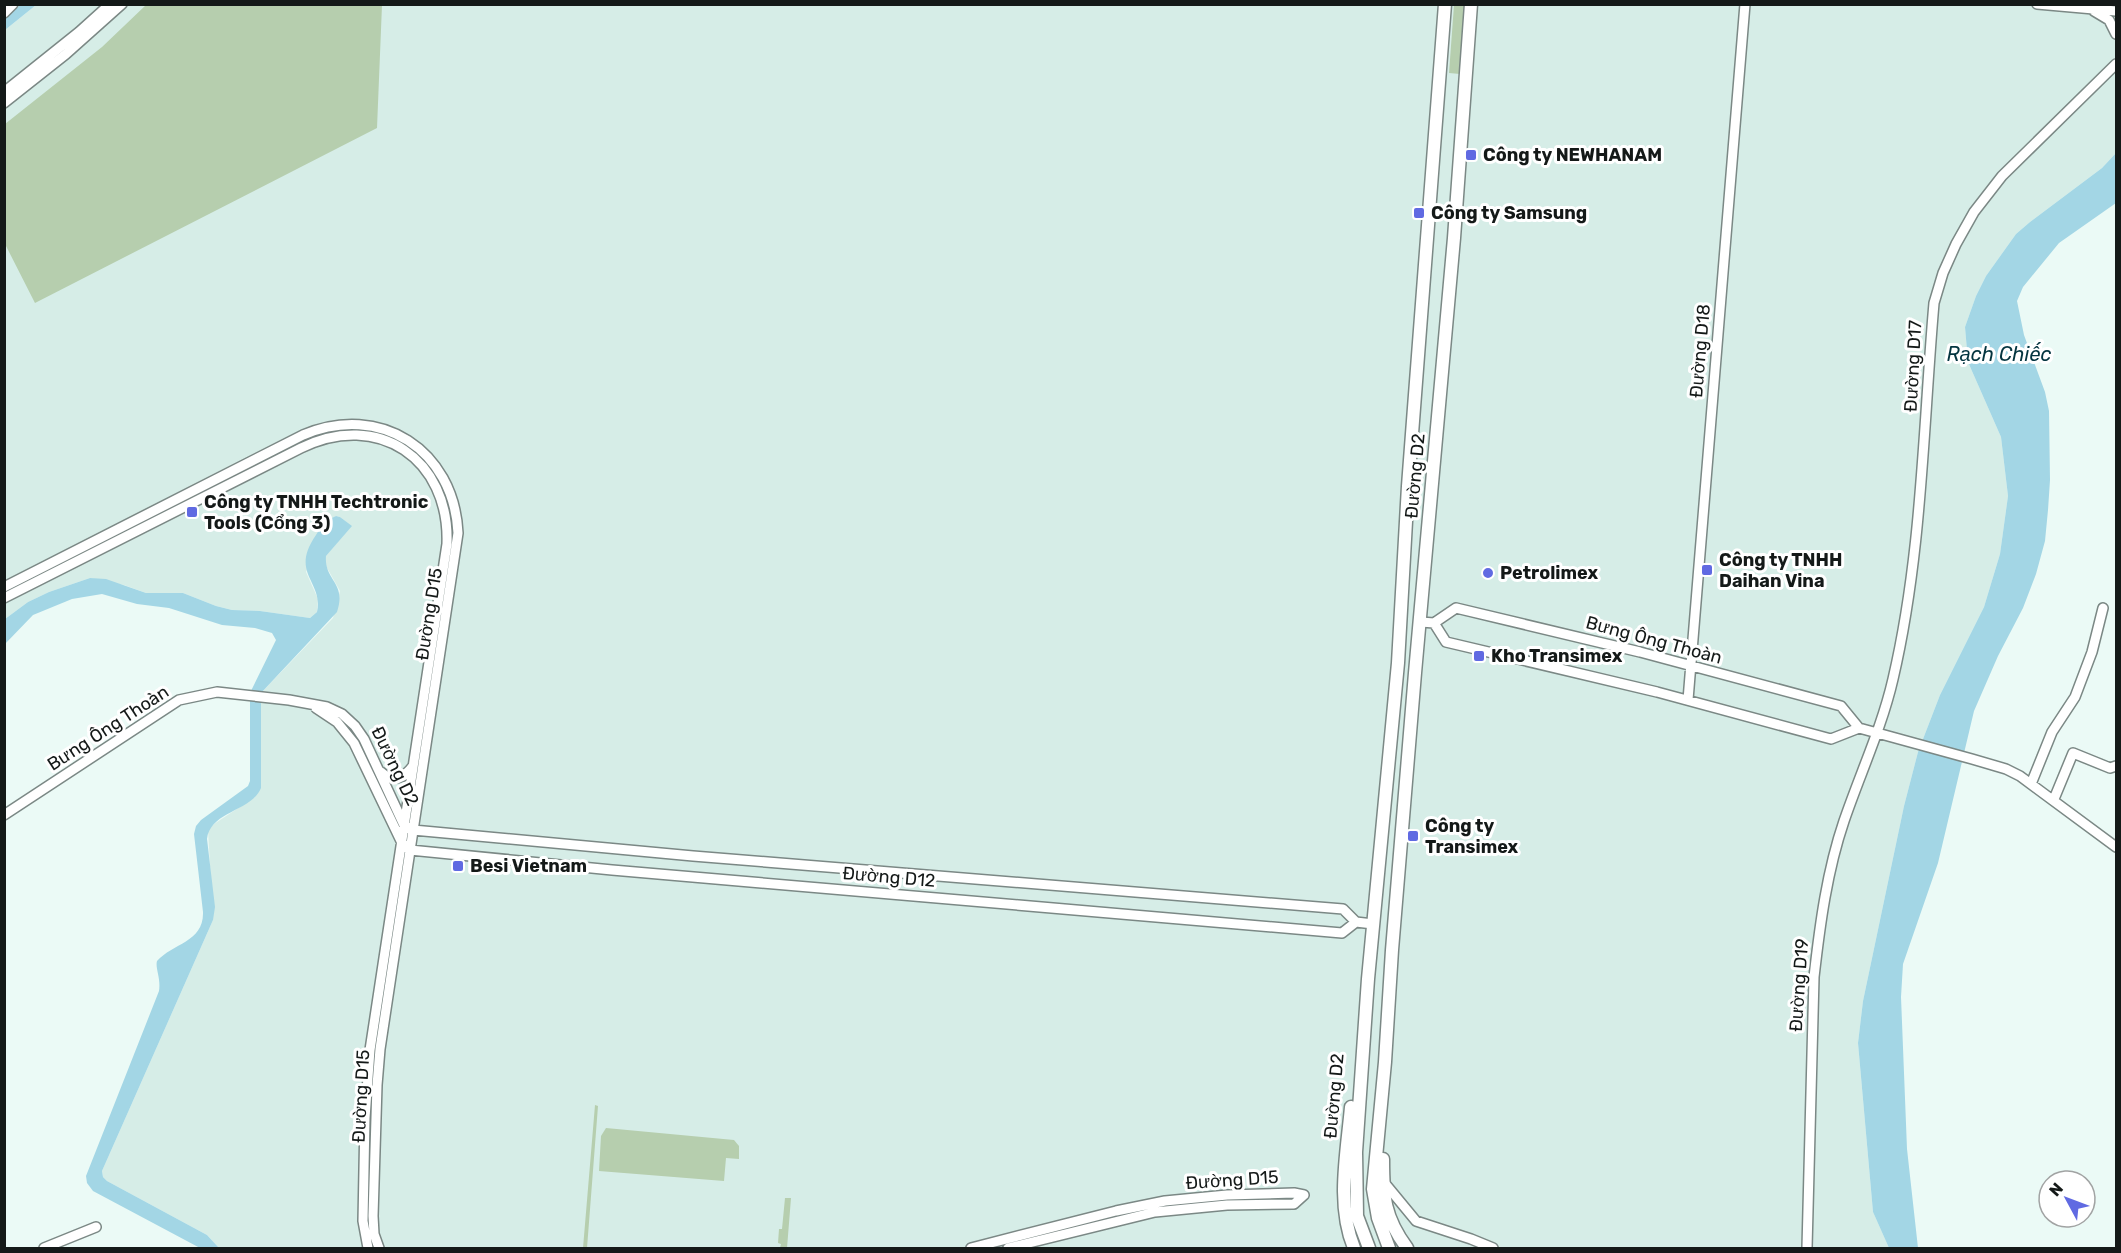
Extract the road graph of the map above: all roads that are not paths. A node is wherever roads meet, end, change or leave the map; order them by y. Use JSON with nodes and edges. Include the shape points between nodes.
{"nodes":[{"id":1,"x":14,"y":4,"type":"edge"},
{"id":2,"x":110,"y":4,"type":"edge"},
{"id":3,"x":122,"y":4,"type":"edge"},
{"id":4,"x":1440,"y":4,"type":"edge"},
{"id":5,"x":1445,"y":4,"type":"edge"},
{"id":6,"x":1471,"y":4,"type":"edge"},
{"id":7,"x":1746,"y":4,"type":"edge"},
{"id":8,"x":2037,"y":4,"type":"edge"},
{"id":9,"x":2089,"y":9,"type":"junction"},
{"id":10,"x":2116,"y":11,"type":"edge"},
{"id":11,"x":4,"y":13,"type":"edge"},
{"id":12,"x":2116,"y":34,"type":"edge"},
{"id":13,"x":2116,"y":55,"type":"edge"},
{"id":14,"x":2114,"y":67,"type":"edge"},
{"id":15,"x":4,"y":92,"type":"edge"},
{"id":16,"x":4,"y":103,"type":"edge"},
{"id":17,"x":1431,"y":192,"type":"junction"},
{"id":18,"x":216,"y":486,"type":"junction"},
{"id":19,"x":4,"y":588,"type":"edge"},
{"id":20,"x":4,"y":598,"type":"edge"},
{"id":21,"x":2103,"y":608,"type":"dead end"},
{"id":22,"x":1401,"y":619,"type":"junction"},
{"id":23,"x":1421,"y":622,"type":"junction"},
{"id":24,"x":1434,"y":623,"type":"junction"},
{"id":25,"x":1691,"y":667,"type":"junction"},
{"id":26,"x":289,"y":700,"type":"joint"},
{"id":27,"x":1688,"y":700,"type":"junction"},
{"id":28,"x":312,"y":705,"type":"junction"},
{"id":29,"x":1859,"y":728,"type":"junction"},
{"id":30,"x":1876,"y":732,"type":"junction"},
{"id":31,"x":413,"y":766,"type":"junction"},
{"id":32,"x":2116,"y":766,"type":"edge"},
{"id":33,"x":377,"y":767,"type":"junction"},
{"id":34,"x":2031,"y":784,"type":"junction"},
{"id":35,"x":2054,"y":800,"type":"junction"},
{"id":36,"x":4,"y":815,"type":"edge"},
{"id":37,"x":409,"y":828,"type":"junction"},
{"id":38,"x":402,"y":843,"type":"junction"},
{"id":39,"x":2116,"y":847,"type":"edge"},
{"id":40,"x":410,"y":850,"type":"junction"},
{"id":41,"x":693,"y":856,"type":"junction"},
{"id":42,"x":690,"y":877,"type":"junction"},
{"id":43,"x":1356,"y":922,"type":"junction"},
{"id":44,"x":1373,"y":924,"type":"junction"},
{"id":45,"x":1397,"y":927,"type":"junction"},
{"id":46,"x":1371,"y":948,"type":"junction"},
{"id":47,"x":1392,"y":950,"type":"junction"},
{"id":48,"x":1396,"y":978,"type":"junction"},
{"id":49,"x":1390,"y":990,"type":"junction"},
{"id":50,"x":1383,"y":1181,"type":"junction"},
{"id":51,"x":96,"y":1227,"type":"dead end"},
{"id":52,"x":44,"y":1248,"type":"edge"},
{"id":53,"x":368,"y":1248,"type":"edge"},
{"id":54,"x":379,"y":1248,"type":"edge"},
{"id":55,"x":971,"y":1248,"type":"edge"},
{"id":56,"x":1008,"y":1248,"type":"edge"},
{"id":57,"x":1354,"y":1248,"type":"edge"},
{"id":58,"x":1368,"y":1248,"type":"edge"},
{"id":59,"x":1389,"y":1248,"type":"edge"},
{"id":60,"x":1407,"y":1248,"type":"edge"},
{"id":61,"x":1493,"y":1248,"type":"edge"},
{"id":62,"x":1806,"y":1248,"type":"edge"}],
"edges":[{"from":1,"to":11,"type":"street"},
{"from":2,"to":15,"type":"street"},
{"from":3,"to":16,"type":"street"},
{"from":4,"to":17,"type":"main road","name":"Đường D2","via":[[1427,178]]},
{"from":5,"to":17,"type":"main road","name":"Đường D2"},
{"from":6,"to":23,"type":"main road","name":"Đường D2"},
{"from":7,"to":25,"type":"street","name":"Đường D18"},
{"from":8,"to":9,"type":"street"},
{"from":9,"to":10,"type":"street"},
{"from":9,"to":12,"type":"street","via":[[2109,20]]},
{"from":13,"to":14,"type":"street"},
{"from":14,"to":30,"type":"street","name":"Đường D17","via":[[2002,176],[1974,212],[1943,273],[1934,303],[1919,519],[1893,680]]},
{"from":17,"to":22,"type":"main road","name":"Đường D2","via":[[1407,506],[1401,516]]},
{"from":18,"to":19,"type":"street","name":"Đường D15"},
{"from":18,"to":20,"type":"street","name":"Đường D15"},
{"from":18,"to":31,"type":"street","name":"Đường D15","via":[[313,442],[339,435],[387,441],[415,459],[429,475],[444,505],[447,544]]},
{"from":18,"to":37,"type":"street","name":"Đường D15","via":[[309,433],[350,424],[384,429],[404,439],[432,460],[444,478],[456,512],[457,544]]},
{"from":21,"to":34,"type":"street","via":[[2075,697],[2052,732]]},
{"from":22,"to":23,"type":"main road"},
{"from":22,"to":44,"type":"main road","name":"Đường D2"},
{"from":23,"to":24,"type":"street"},
{"from":23,"to":45,"type":"main road","name":"Đường D2"},
{"from":24,"to":25,"type":"street","name":"Bưng Ông Thoàn","via":[[1456,608]]},
{"from":24,"to":27,"type":"street","via":[[1446,642]]},
{"from":25,"to":27,"type":"street","name":"Đường D18"},
{"from":25,"to":29,"type":"street","name":"Bưng Ông Thoàn","via":[[1841,706]]},
{"from":26,"to":28,"type":"street","name":"Đường D2"},
{"from":26,"to":36,"type":"street","name":"Bưng Ông Thoàn","via":[[217,692],[179,700]]},
{"from":27,"to":29,"type":"street","via":[[1831,739]]},
{"from":28,"to":33,"type":"street","name":"Đường D2","via":[[335,710],[349,720]]},
{"from":28,"to":38,"type":"street","name":"Đường D2","via":[[349,735]]},
{"from":29,"to":30,"type":"street"},
{"from":30,"to":34,"type":"street","via":[[2006,769]]},
{"from":30,"to":62,"type":"street","name":"Đường D19","via":[[1832,862],[1819,932],[1814,977]]},
{"from":31,"to":33,"type":"street","via":[[403,777],[393,779]]},
{"from":31,"to":37,"type":"street","name":"Đường D15"},
{"from":32,"to":35,"type":"street","via":[[2110,768],[2073,753]]},
{"from":33,"to":37,"type":"street","name":"Đường D2"},
{"from":34,"to":35,"type":"street"},
{"from":35,"to":39,"type":"street"},
{"from":37,"to":38,"type":"street","name":"Đường D15"},
{"from":37,"to":40,"type":"street","name":"Đường D15"},
{"from":37,"to":41,"type":"street","name":"Đường D12"},
{"from":38,"to":40,"type":"street"},
{"from":38,"to":53,"type":"street","name":"Đường D15","via":[[367,1083],[363,1221]]},
{"from":40,"to":42,"type":"street","name":"Đường D12"},
{"from":40,"to":54,"type":"street","name":"Đường D15","via":[[386,998],[377,1085],[373,1216]]},
{"from":41,"to":42,"type":"street"},
{"from":41,"to":43,"type":"street","name":"Đường D12","via":[[1343,909]]},
{"from":42,"to":43,"type":"street","name":"Đường D12","via":[[1342,933]]},
{"from":43,"to":44,"type":"street","name":"Đường D12"},
{"from":44,"to":45,"type":"main road"},
{"from":44,"to":46,"type":"main road","name":"Đường D2"},
{"from":45,"to":47,"type":"main road","name":"Đường D2"},
{"from":46,"to":57,"type":"main road","name":"Đường D2","via":[[1363,968],[1344,1190]]},
{"from":46,"to":58,"type":"main road","name":"Đường D2","via":[[1356,1157],[1357,1216]]},
{"from":47,"to":48,"type":"main road","name":"Đường D2"},
{"from":47,"to":49,"type":"main road","name":"Đường D2"},
{"from":48,"to":49,"type":"main road","name":"Đường D2"},
{"from":48,"to":50,"type":"main road","name":"Đường D2"},
{"from":49,"to":59,"type":"main road","name":"Đường D2","via":[[1373,1189]]},
{"from":50,"to":60,"type":"main road","name":"Đường D2","via":[[1384,1205]]},
{"from":50,"to":61,"type":"street","via":[[1416,1221]]},
{"from":51,"to":52,"type":"street"},
{"from":55,"to":56,"type":"street","name":"Đường D15","via":[[1165,1201],[1294,1192],[1304,1195],[1294,1204],[1155,1212]]}]}
